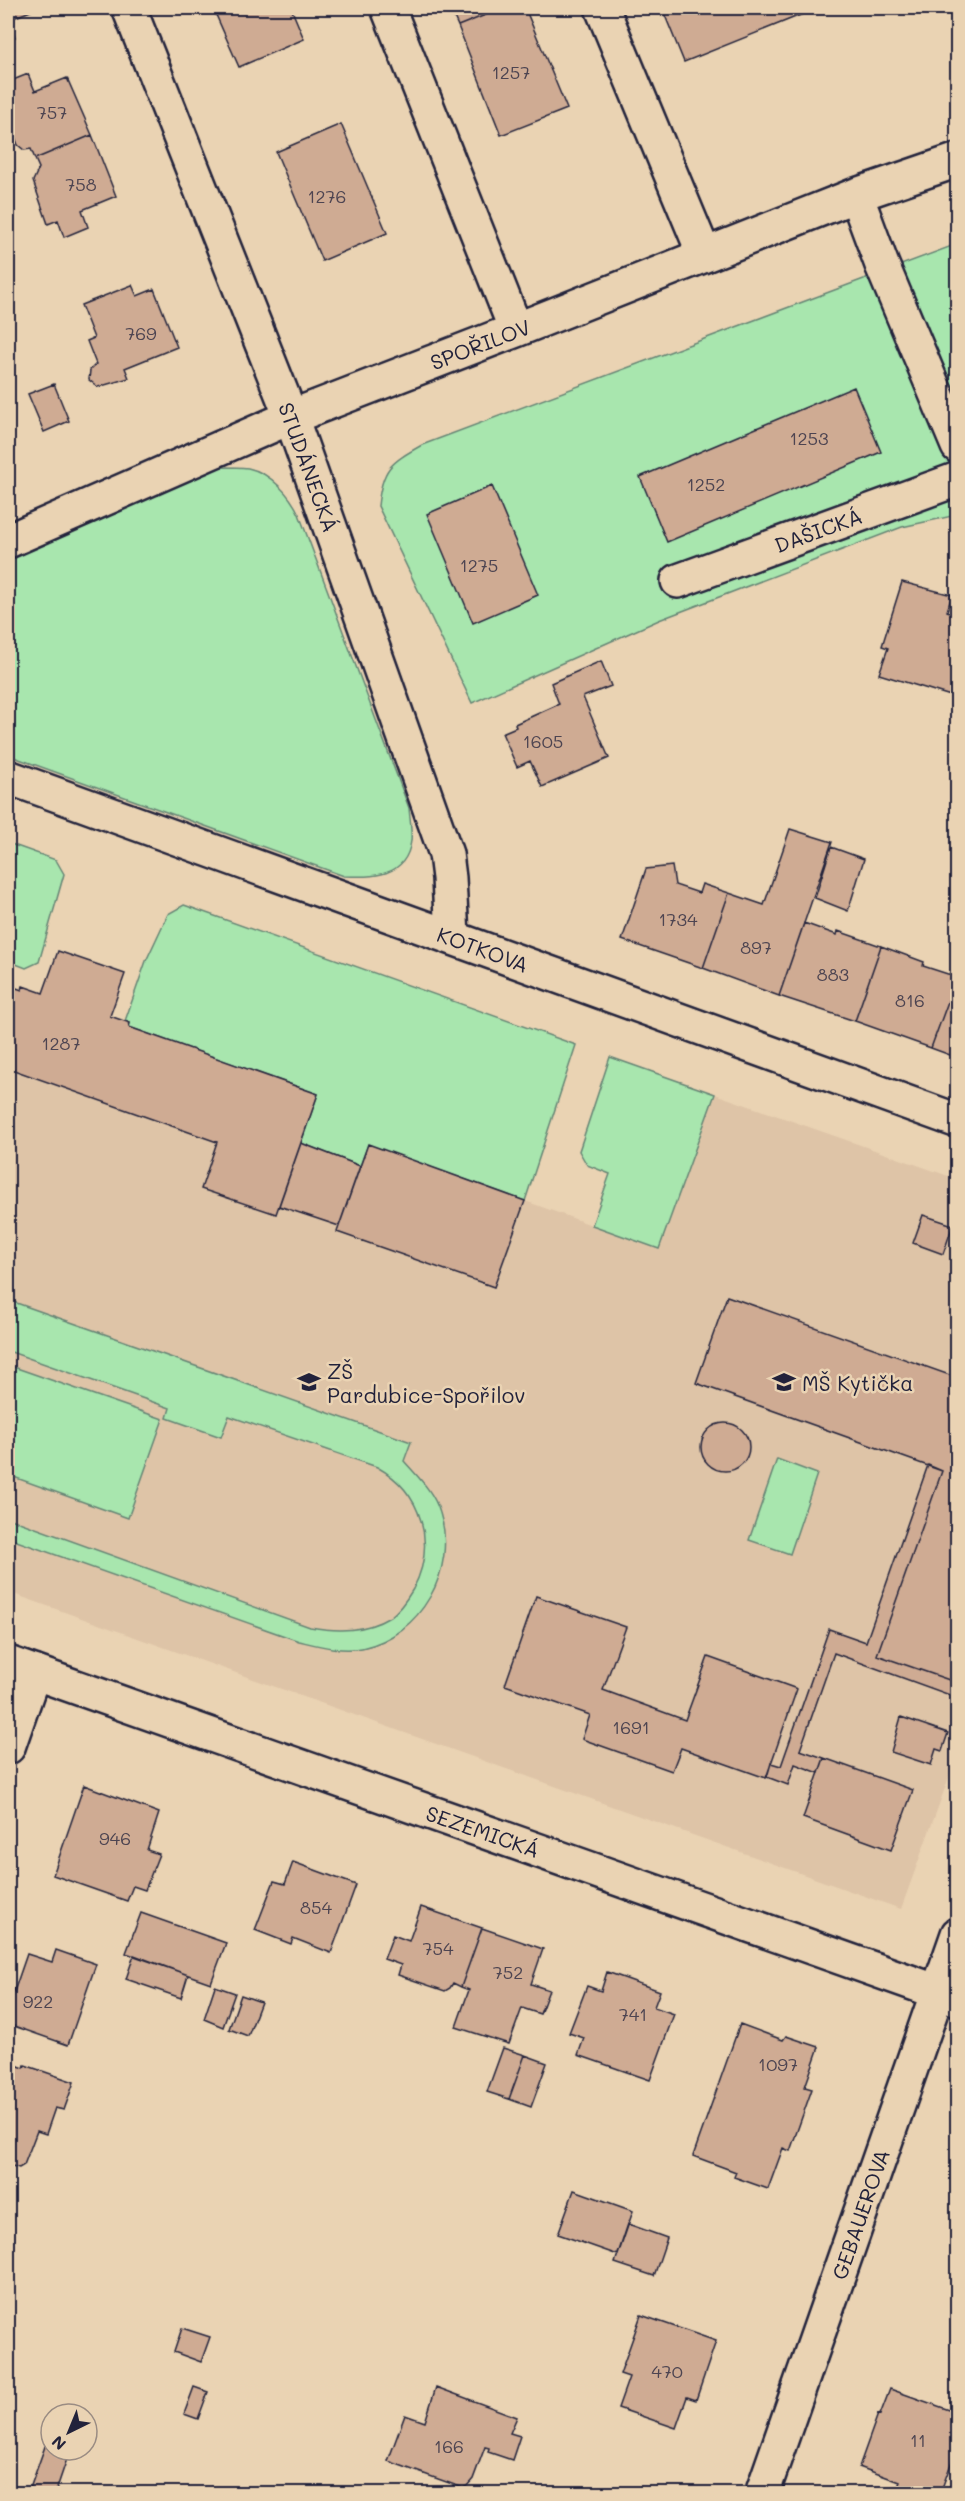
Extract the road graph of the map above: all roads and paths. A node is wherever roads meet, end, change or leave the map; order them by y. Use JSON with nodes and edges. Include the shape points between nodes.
{"nodes":[{"id":1,"x":129,"y":8,"type":"edge"},
{"id":2,"x":388,"y":8,"type":"edge"},
{"id":3,"x":603,"y":8,"type":"edge"},
{"id":4,"x":957,"y":160,"type":"edge"},
{"id":5,"x":856,"y":195,"type":"junction"},
{"id":6,"x":704,"y":254,"type":"junction"},
{"id":7,"x":516,"y":330,"type":"junction"},
{"id":8,"x":291,"y":417,"type":"junction"},
{"id":9,"x":957,"y":446,"type":"edge"},
{"id":10,"x":957,"y":479,"type":"edge"},
{"id":11,"x":8,"y":541,"type":"edge"},
{"id":12,"x":678,"y":581,"type":"dead end"},
{"id":13,"x":8,"y":777,"type":"edge"},
{"id":14,"x":452,"y":937,"type":"junction"},
{"id":15,"x":957,"y":1121,"type":"edge"},
{"id":16,"x":21,"y":1668,"type":"edge"},
{"id":17,"x":8,"y":1747,"type":"edge"},
{"id":18,"x":957,"y":1934,"type":"edge"},
{"id":19,"x":947,"y":1995,"type":"edge"},
{"id":20,"x":762,"y":2493,"type":"edge"}],
"edges":[{"from":1,"to":8,"type":"street","name":"STUDÁNECKÁ"},
{"from":2,"to":7,"type":"street"},
{"from":3,"to":6,"type":"street"},
{"from":4,"to":5,"type":"street","name":"SPOŘILOV"},
{"from":5,"to":6,"type":"street","name":"SPOŘILOV"},
{"from":5,"to":9,"type":"street"},
{"from":6,"to":7,"type":"street","name":"SPOŘILOV"},
{"from":7,"to":8,"type":"street","name":"SPOŘILOV"},
{"from":8,"to":11,"type":"street","name":"SPOŘILOV"},
{"from":8,"to":14,"type":"street","name":"STUDÁNECKÁ","via":[[446,854]]},
{"from":10,"to":12,"type":"street","name":"DAŠICKÁ"},
{"from":13,"to":14,"type":"street","name":"KOTKOVA"},
{"from":14,"to":15,"type":"street","name":"KOTKOVA"},
{"from":16,"to":17,"type":"street"},
{"from":16,"to":19,"type":"street","name":"SEZEMICKÁ"},
{"from":18,"to":19,"type":"street","name":"GEBAUEROVA"},
{"from":19,"to":20,"type":"street","name":"GEBAUEROVA"}]}
